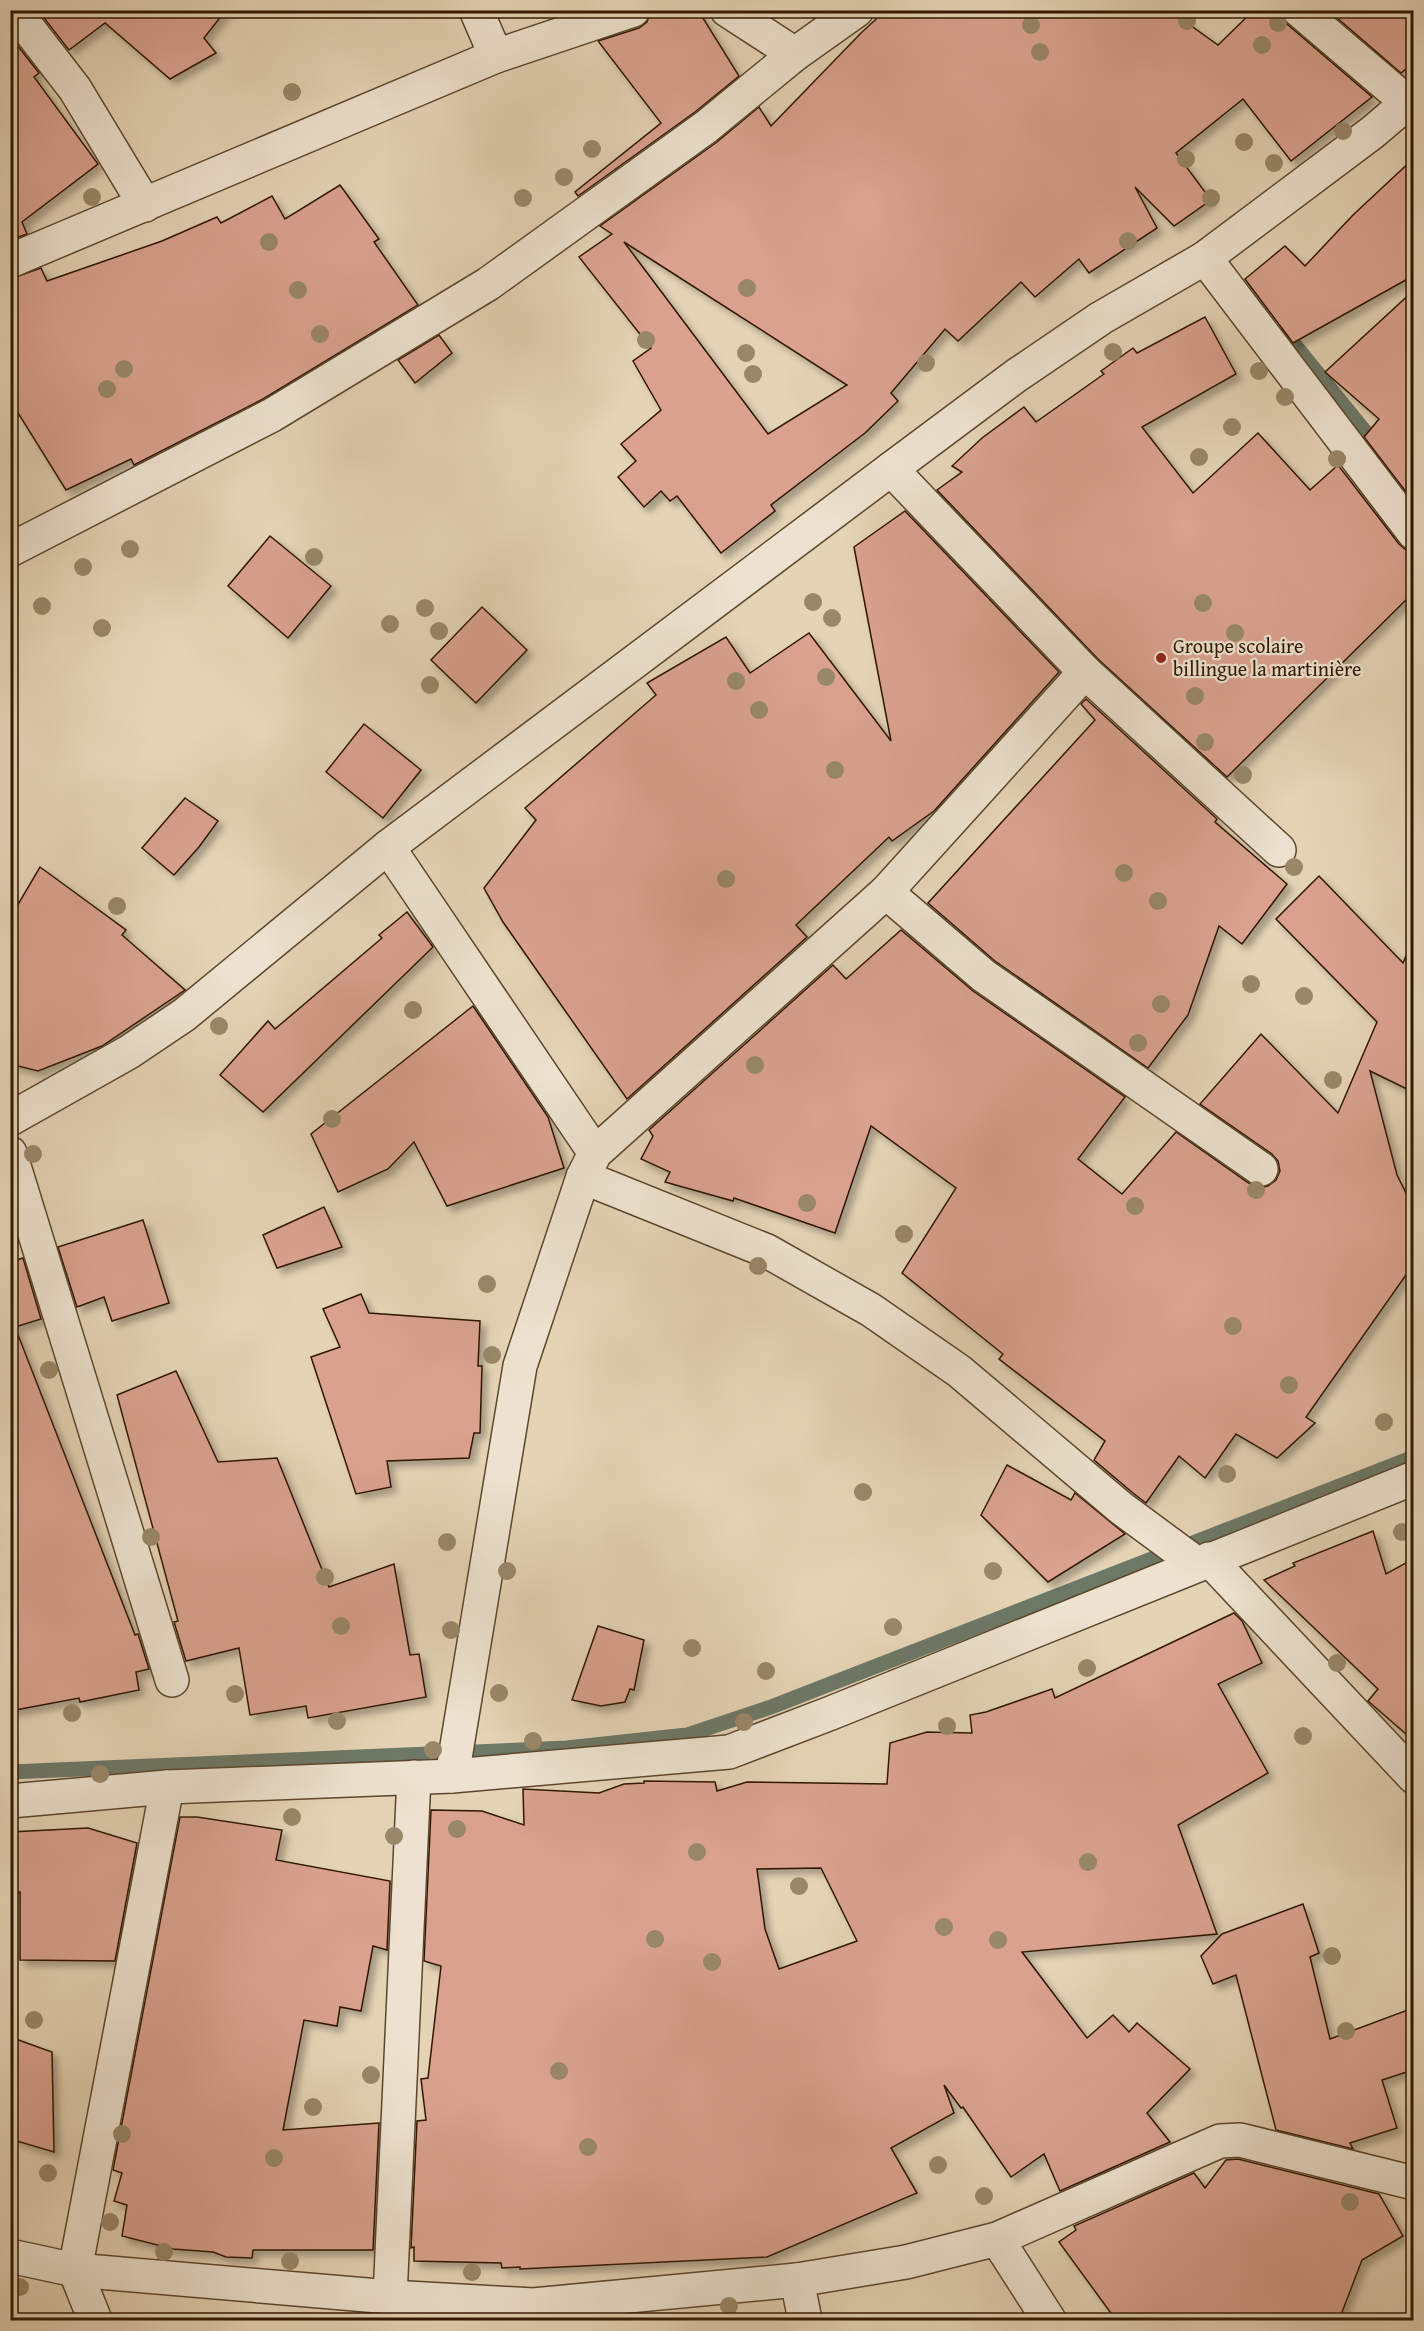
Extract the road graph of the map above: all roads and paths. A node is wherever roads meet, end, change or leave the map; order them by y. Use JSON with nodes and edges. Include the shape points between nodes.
{"nodes":[{"id":1,"x":14,"y":10,"type":"edge"},
{"id":2,"x":476,"y":10,"type":"edge"},
{"id":3,"x":633,"y":10,"type":"edge"},
{"id":4,"x":727,"y":10,"type":"edge"},
{"id":5,"x":857,"y":10,"type":"edge"},
{"id":6,"x":1299,"y":10,"type":"edge"},
{"id":7,"x":795,"y":54,"type":"junction"},
{"id":8,"x":496,"y":56,"type":"junction"},
{"id":9,"x":1411,"y":100,"type":"edge"},
{"id":10,"x":146,"y":205,"type":"junction"},
{"id":11,"x":1205,"y":258,"type":"junction"},
{"id":12,"x":10,"y":261,"type":"edge"},
{"id":13,"x":891,"y":469,"type":"junction"},
{"id":14,"x":1413,"y":533,"type":"edge"},
{"id":15,"x":10,"y":550,"type":"edge"},
{"id":16,"x":1085,"y":672,"type":"junction"},
{"id":17,"x":388,"y":847,"type":"junction"},
{"id":18,"x":1279,"y":850,"type":"dead end"},
{"id":19,"x":886,"y":892,"type":"junction"},
{"id":20,"x":10,"y":1119,"type":"edge"},
{"id":21,"x":10,"y":1152,"type":"edge"},
{"id":22,"x":589,"y":1165,"type":"junction"},
{"id":23,"x":1261,"y":1169,"type":"dead end"},
{"id":24,"x":1413,"y":1478,"type":"edge"},
{"id":25,"x":1203,"y":1562,"type":"junction"},
{"id":26,"x":172,"y":1680,"type":"dead end"},
{"id":27,"x":452,"y":1776,"type":"junction"},
{"id":28,"x":414,"y":1777,"type":"junction"},
{"id":29,"x":1413,"y":1777,"type":"edge"},
{"id":30,"x":167,"y":1786,"type":"junction"},
{"id":31,"x":10,"y":1801,"type":"edge"},
{"id":32,"x":1413,"y":2183,"type":"edge"},
{"id":33,"x":997,"y":2239,"type":"junction"},
{"id":34,"x":10,"y":2256,"type":"edge"},
{"id":35,"x":75,"y":2270,"type":"junction"},
{"id":36,"x":797,"y":2280,"type":"junction"},
{"id":37,"x":390,"y":2297,"type":"junction"},
{"id":38,"x":535,"y":2313,"type":"edge"},
{"id":39,"x":95,"y":2320,"type":"edge"},
{"id":40,"x":805,"y":2320,"type":"edge"},
{"id":41,"x":1049,"y":2320,"type":"edge"}],
"edges":[{"from":1,"to":10,"type":"street","via":[[75,89]]},
{"from":2,"to":8,"type":"street"},
{"from":3,"to":8,"type":"street"},
{"from":4,"to":7,"type":"street"},
{"from":5,"to":7,"type":"street"},
{"from":6,"to":9,"type":"street"},
{"from":7,"to":15,"type":"street","via":[[706,127],[488,284],[272,415]]},
{"from":8,"to":10,"type":"street"},
{"from":9,"to":11,"type":"street"},
{"from":10,"to":12,"type":"street"},
{"from":11,"to":13,"type":"street","via":[[1101,318]]},
{"from":11,"to":14,"type":"street"},
{"from":13,"to":16,"type":"street"},
{"from":13,"to":17,"type":"street"},
{"from":16,"to":18,"type":"street"},
{"from":16,"to":19,"type":"street"},
{"from":17,"to":20,"type":"street","via":[[184,1015],[129,1052]]},
{"from":17,"to":22,"type":"street"},
{"from":19,"to":22,"type":"street"},
{"from":19,"to":23,"type":"street","via":[[984,976]]},
{"from":21,"to":26,"type":"street"},
{"from":22,"to":25,"type":"street","via":[[767,1251],[871,1310],[959,1371],[1121,1508]]},
{"from":22,"to":27,"type":"street","via":[[520,1366]]},
{"from":24,"to":25,"type":"street"},
{"from":25,"to":27,"type":"street","via":[[729,1752]]},
{"from":25,"to":29,"type":"street"},
{"from":27,"to":28,"type":"street"},
{"from":28,"to":30,"type":"street"},
{"from":28,"to":37,"type":"street"},
{"from":30,"to":31,"type":"street"},
{"from":30,"to":35,"type":"street"},
{"from":32,"to":33,"type":"street","via":[[1240,2140],[1220,2141]]},
{"from":33,"to":36,"type":"street","via":[[906,2262]]},
{"from":33,"to":41,"type":"street"},
{"from":34,"to":35,"type":"street"},
{"from":35,"to":37,"type":"street"},
{"from":35,"to":39,"type":"street"},
{"from":36,"to":38,"type":"street"},
{"from":36,"to":40,"type":"street"},
{"from":37,"to":38,"type":"street"}]}
